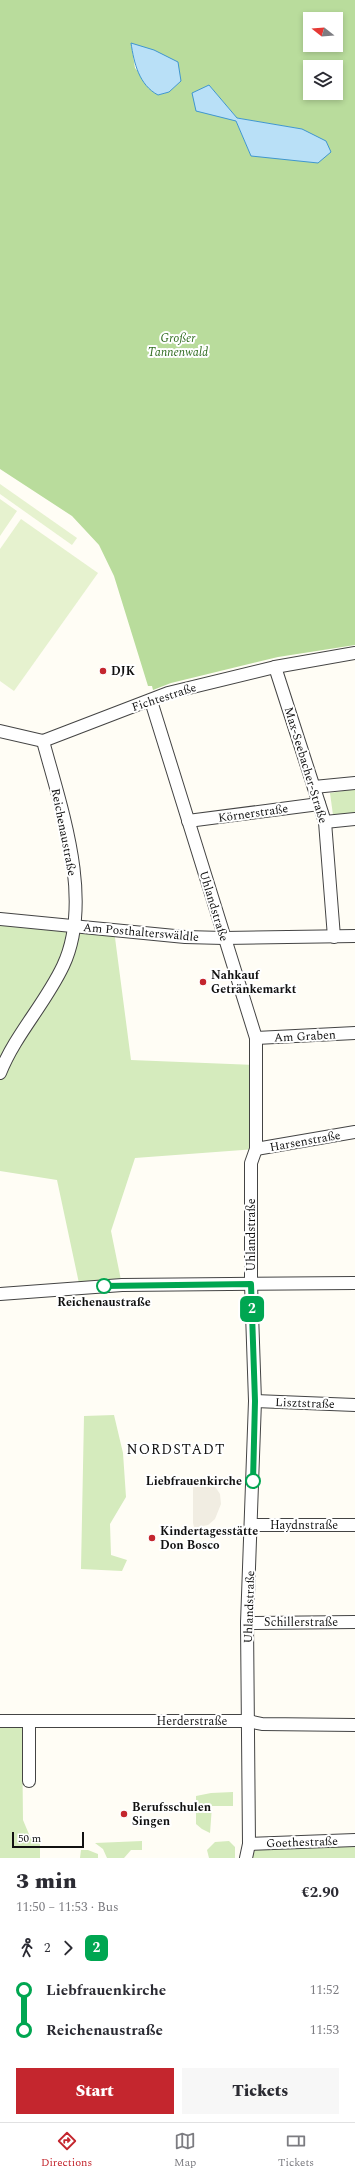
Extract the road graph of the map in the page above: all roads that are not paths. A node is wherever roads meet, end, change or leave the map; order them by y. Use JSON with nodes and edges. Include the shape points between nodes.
{"nodes":[{"id":1,"x":355,"y":652,"type":"edge"},
{"id":2,"x":276,"y":667,"type":"junction"},
{"id":3,"x":151,"y":700,"type":"junction"},
{"id":4,"x":0,"y":731,"type":"edge"},
{"id":5,"x":43,"y":741,"type":"junction"},
{"id":6,"x":355,"y":783,"type":"edge"},
{"id":7,"x":314,"y":787,"type":"junction"},
{"id":8,"x":319,"y":804,"type":"junction"},
{"id":9,"x":355,"y":819,"type":"edge"},
{"id":10,"x":188,"y":821,"type":"junction"},
{"id":11,"x":325,"y":822,"type":"junction"},
{"id":12,"x":0,"y":919,"type":"edge"},
{"id":13,"x":74,"y":926,"type":"junction"},
{"id":14,"x":334,"y":936,"type":"junction"},
{"id":15,"x":355,"y":936,"type":"edge"},
{"id":16,"x":224,"y":938,"type":"junction"},
{"id":17,"x":355,"y":1033,"type":"edge"},
{"id":18,"x":256,"y":1038,"type":"junction"},
{"id":19,"x":0,"y":1073,"type":"edge"},
{"id":20,"x":355,"y":1132,"type":"edge"},
{"id":21,"x":256,"y":1149,"type":"junction"},
{"id":22,"x":355,"y":1283,"type":"edge"},
{"id":23,"x":251,"y":1284,"type":"junction"},
{"id":24,"x":0,"y":1294,"type":"edge"},
{"id":25,"x":255,"y":1401,"type":"junction"},
{"id":26,"x":355,"y":1405,"type":"edge"},
{"id":27,"x":252,"y":1525,"type":"junction"},
{"id":28,"x":355,"y":1525,"type":"edge"},
{"id":29,"x":355,"y":1622,"type":"edge"},
{"id":30,"x":247,"y":1623,"type":"junction"},
{"id":31,"x":248,"y":1721,"type":"junction"},
{"id":32,"x":0,"y":1722,"type":"edge"},
{"id":33,"x":29,"y":1722,"type":"junction"},
{"id":34,"x":355,"y":1725,"type":"edge"},
{"id":35,"x":29,"y":1781,"type":"dead end"},
{"id":36,"x":355,"y":1840,"type":"edge"},
{"id":37,"x":249,"y":1844,"type":"junction"},
{"id":38,"x":246,"y":1858,"type":"edge"}],
"edges":[{"from":1,"to":2,"type":"street","name":"Fichtestraße"},
{"from":2,"to":3,"type":"street","name":"Fichtestraße","via":[[168,693]]},
{"from":2,"to":7,"type":"street","name":"Max-Seebacher-Straße"},
{"from":3,"to":5,"type":"street","name":"Fichtestraße"},
{"from":3,"to":10,"type":"street","name":"Uhlandstraße"},
{"from":4,"to":5,"type":"street"},
{"from":5,"to":13,"type":"street","name":"Reichenaustraße","via":[[71,857]]},
{"from":6,"to":7,"type":"street"},
{"from":7,"to":8,"type":"street","name":"Max-Seebacher-Straße"},
{"from":8,"to":10,"type":"street","name":"Körnerstraße"},
{"from":8,"to":11,"type":"street","name":"Max-Seebacher-Straße"},
{"from":9,"to":11,"type":"street"},
{"from":10,"to":16,"type":"street","name":"Uhlandstraße"},
{"from":11,"to":14,"type":"street","name":"Max-Seebacher-Straße"},
{"from":12,"to":13,"type":"street","name":"Am Posthalterswäldle"},
{"from":13,"to":16,"type":"street","name":"Am Posthalterswäldle"},
{"from":13,"to":19,"type":"street","name":"Reichenaustraße","via":[[63,966],[11,1050]]},
{"from":14,"to":15,"type":"street","name":"Am Posthalterswäldle"},
{"from":14,"to":16,"type":"street","name":"Am Posthalterswäldle"},
{"from":16,"to":18,"type":"street","name":"Uhlandstraße"},
{"from":17,"to":18,"type":"street","name":"Am Graben"},
{"from":18,"to":21,"type":"street","name":"Uhlandstraße"},
{"from":20,"to":21,"type":"street","name":"Harsenstraße"},
{"from":21,"to":23,"type":"street","name":"Uhlandstraße","via":[[251,1163]]},
{"from":22,"to":23,"type":"street"},
{"from":23,"to":24,"type":"street","via":[[122,1285]]},
{"from":23,"to":25,"type":"street","name":"Uhlandstraße"},
{"from":25,"to":26,"type":"street","name":"Lisztstraße"},
{"from":25,"to":27,"type":"street","name":"Uhlandstraße"},
{"from":27,"to":28,"type":"street","name":"Haydnstraße"},
{"from":27,"to":30,"type":"street","name":"Uhlandstraße"},
{"from":29,"to":30,"type":"street","name":"Schillerstraße"},
{"from":30,"to":31,"type":"street","name":"Uhlandstraße"},
{"from":31,"to":33,"type":"street","name":"Herderstraße"},
{"from":31,"to":34,"type":"street","name":"Herderstraße","via":[[262,1724]]},
{"from":31,"to":37,"type":"street","name":"Uhlandstraße"},
{"from":32,"to":33,"type":"street","name":"Herderstraße"},
{"from":33,"to":35,"type":"street"},
{"from":36,"to":37,"type":"street","name":"Goethestraße"},
{"from":37,"to":38,"type":"street","name":"Uhlandstraße"}]}
